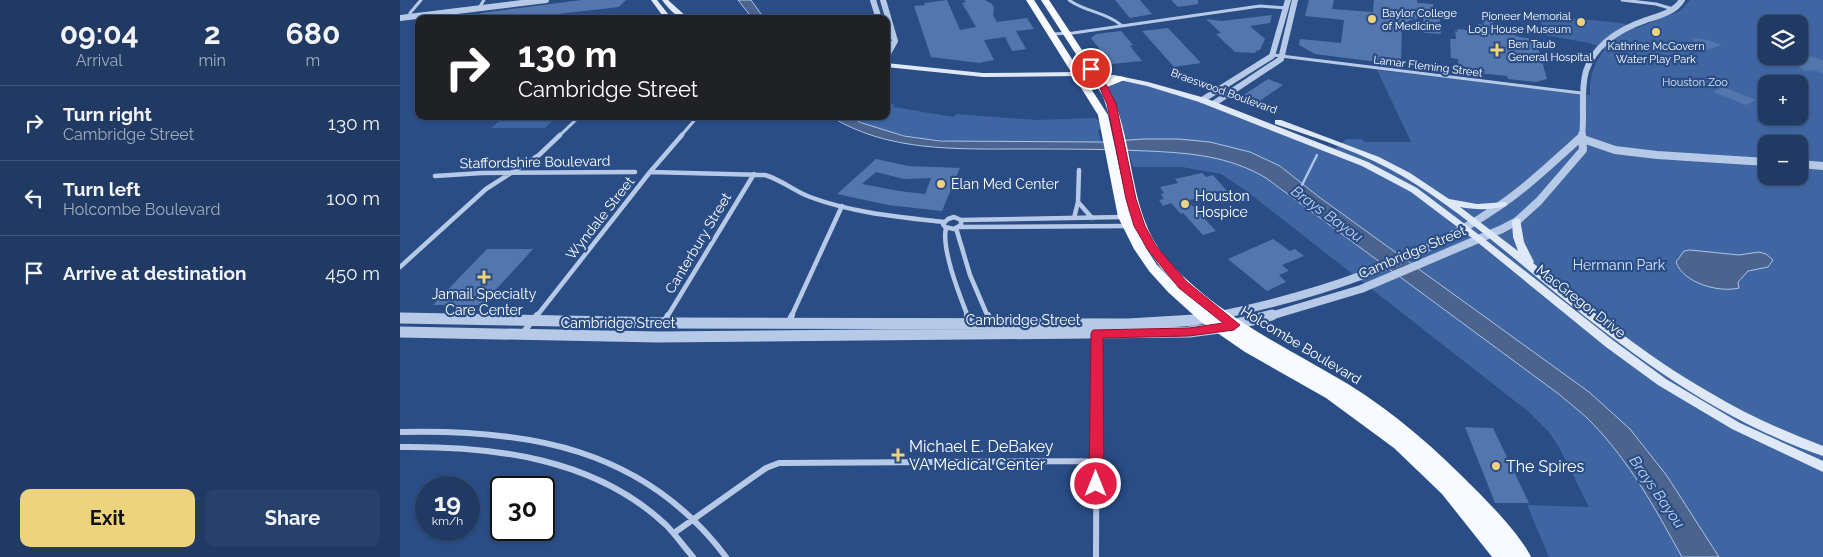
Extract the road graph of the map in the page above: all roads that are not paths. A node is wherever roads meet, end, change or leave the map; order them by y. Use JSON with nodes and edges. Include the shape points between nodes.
{"nodes":[{"id":1,"x":421,"y":0,"type":"edge"},
{"id":2,"x":520,"y":0,"type":"edge"},
{"id":3,"x":546,"y":0,"type":"edge"},
{"id":4,"x":654,"y":0,"type":"edge"},
{"id":5,"x":1030,"y":0,"type":"edge"},
{"id":6,"x":1045,"y":0,"type":"edge"},
{"id":7,"x":1069,"y":0,"type":"edge"},
{"id":8,"x":1288,"y":0,"type":"edge"},
{"id":9,"x":1295,"y":0,"type":"edge"},
{"id":10,"x":1624,"y":0,"type":"edge"},
{"id":11,"x":1682,"y":0,"type":"edge"},
{"id":12,"x":667,"y":2,"type":"edge"},
{"id":13,"x":883,"y":2,"type":"edge"},
{"id":14,"x":874,"y":3,"type":"edge"},
{"id":15,"x":481,"y":4,"type":"edge"},
{"id":16,"x":658,"y":7,"type":"junction"},
{"id":17,"x":1289,"y":9,"type":"junction"},
{"id":18,"x":1673,"y":9,"type":"junction"},
{"id":19,"x":410,"y":13,"type":"junction"},
{"id":20,"x":665,"y":15,"type":"edge"},
{"id":21,"x":682,"y":15,"type":"edge"},
{"id":22,"x":878,"y":15,"type":"edge"},
{"id":23,"x":887,"y":15,"type":"edge"},
{"id":24,"x":400,"y":17,"type":"edge"},
{"id":25,"x":890,"y":24,"type":"edge"},
{"id":26,"x":1121,"y":25,"type":"junction"},
{"id":27,"x":1067,"y":32,"type":"junction"},
{"id":28,"x":893,"y":34,"type":"joint"},
{"id":29,"x":1052,"y":34,"type":"junction"},
{"id":30,"x":890,"y":52,"type":"edge"},
{"id":31,"x":1273,"y":54,"type":"junction"},
{"id":32,"x":1283,"y":56,"type":"junction"},
{"id":33,"x":890,"y":58,"type":"edge"},
{"id":34,"x":890,"y":65,"type":"edge"},
{"id":35,"x":1076,"y":71,"type":"junction"},
{"id":36,"x":1094,"y":72,"type":"junction"},
{"id":37,"x":1123,"y":79,"type":"junction"},
{"id":38,"x":1103,"y":86,"type":"junction"},
{"id":39,"x":1581,"y":92,"type":"junction"},
{"id":40,"x":1205,"y":98,"type":"junction"},
{"id":41,"x":1216,"y":102,"type":"junction"},
{"id":42,"x":576,"y":120,"type":"edge"},
{"id":43,"x":695,"y":120,"type":"edge"},
{"id":44,"x":1112,"y":128,"type":"junction"},
{"id":45,"x":1580,"y":138,"type":"junction"},
{"id":46,"x":1331,"y":146,"type":"junction"},
{"id":47,"x":1758,"y":161,"type":"edge"},
{"id":48,"x":1808,"y":165,"type":"edge"},
{"id":49,"x":1823,"y":166,"type":"edge"},
{"id":50,"x":1079,"y":170,"type":"dead end"},
{"id":51,"x":635,"y":172,"type":"dead end"},
{"id":52,"x":650,"y":172,"type":"junction"},
{"id":53,"x":512,"y":173,"type":"junction"},
{"id":54,"x":754,"y":174,"type":"junction"},
{"id":55,"x":435,"y":176,"type":"dead end"},
{"id":56,"x":1442,"y":198,"type":"junction"},
{"id":57,"x":1078,"y":202,"type":"junction"},
{"id":58,"x":1503,"y":204,"type":"junction"},
{"id":59,"x":842,"y":206,"type":"junction"},
{"id":60,"x":1074,"y":218,"type":"junction"},
{"id":61,"x":1092,"y":218,"type":"junction"},
{"id":62,"x":961,"y":220,"type":"junction"},
{"id":63,"x":1517,"y":220,"type":"junction"},
{"id":64,"x":1475,"y":221,"type":"junction"},
{"id":65,"x":1132,"y":222,"type":"junction"},
{"id":66,"x":945,"y":225,"type":"junction"},
{"id":67,"x":958,"y":227,"type":"junction"},
{"id":68,"x":1464,"y":227,"type":"junction"},
{"id":69,"x":1491,"y":234,"type":"junction"},
{"id":70,"x":1479,"y":239,"type":"junction"},
{"id":71,"x":1445,"y":253,"type":"joint"},
{"id":72,"x":400,"y":268,"type":"edge"},
{"id":73,"x":1534,"y":269,"type":"junction"},
{"id":74,"x":1376,"y":282,"type":"joint"},
{"id":75,"x":1334,"y":286,"type":"junction"},
{"id":76,"x":1317,"y":303,"type":"junction"},
{"id":77,"x":400,"y":318,"type":"edge"},
{"id":78,"x":1220,"y":322,"type":"junction"},
{"id":79,"x":531,"y":323,"type":"junction"},
{"id":80,"x":789,"y":323,"type":"junction"},
{"id":81,"x":970,"y":323,"type":"junction"},
{"id":82,"x":991,"y":323,"type":"junction"},
{"id":83,"x":662,"y":324,"type":"junction"},
{"id":84,"x":400,"y":332,"type":"edge"},
{"id":85,"x":980,"y":333,"type":"junction"},
{"id":86,"x":992,"y":333,"type":"junction"},
{"id":87,"x":1097,"y":333,"type":"junction"},
{"id":88,"x":521,"y":335,"type":"junction"},
{"id":89,"x":400,"y":432,"type":"edge"},
{"id":90,"x":400,"y":447,"type":"edge"},
{"id":91,"x":1823,"y":451,"type":"edge"},
{"id":92,"x":1096,"y":461,"type":"junction"},
{"id":93,"x":1823,"y":467,"type":"edge"},
{"id":94,"x":694,"y":519,"type":"junction"},
{"id":95,"x":674,"y":533,"type":"junction"},
{"id":96,"x":1513,"y":556,"type":"edge"},
{"id":97,"x":693,"y":557,"type":"edge"},
{"id":98,"x":726,"y":557,"type":"edge"},
{"id":99,"x":1096,"y":557,"type":"edge"}],
"edges":[{"from":1,"to":19,"type":"street"},
{"from":2,"to":15,"type":"street"},
{"from":3,"to":15,"type":"street"},
{"from":4,"to":16,"type":"main road"},
{"from":5,"to":29,"type":"main road","name":"Holcombe Boulevard"},
{"from":6,"to":27,"type":"main road","name":"Holcombe Boulevard"},
{"from":7,"to":26,"type":"street","via":[[1110,15]]},
{"from":8,"to":17,"type":"street"},
{"from":9,"to":17,"type":"street"},
{"from":10,"to":18,"type":"street"},
{"from":11,"to":18,"type":"street","name":"Cambridge Street"},
{"from":12,"to":16,"type":"main road"},
{"from":12,"to":21,"type":"main road"},
{"from":13,"to":14,"type":"street"},
{"from":13,"to":23,"type":"street"},
{"from":14,"to":22,"type":"street"},
{"from":15,"to":19,"type":"street"},
{"from":15,"to":24,"type":"street"},
{"from":16,"to":20,"type":"main road"},
{"from":17,"to":26,"type":"street","via":[[1253,7]]},
{"from":17,"to":31,"type":"street"},
{"from":17,"to":32,"type":"street"},
{"from":18,"to":39,"type":"street","name":"Cambridge Street","via":[[1629,26],[1608,40],[1591,57]]},
{"from":19,"to":24,"type":"street"},
{"from":25,"to":28,"type":"street"},
{"from":26,"to":27,"type":"street"},
{"from":27,"to":29,"type":"street"},
{"from":27,"to":36,"type":"main road","name":"Holcombe Boulevard"},
{"from":28,"to":30,"type":"street"},
{"from":29,"to":35,"type":"main road","name":"Holcombe Boulevard"},
{"from":31,"to":32,"type":"street","name":"Lamar Fleming Street"},
{"from":31,"to":40,"type":"street"},
{"from":32,"to":39,"type":"street","name":"Lamar Fleming Street"},
{"from":32,"to":41,"type":"street"},
{"from":33,"to":35,"type":"main road","via":[[984,69]]},
{"from":34,"to":35,"type":"main road","via":[[983,75]]},
{"from":35,"to":36,"type":"main road","name":"Braeswood Boulevard"},
{"from":35,"to":44,"type":"main road","name":"Holcombe Boulevard"},
{"from":36,"to":37,"type":"main road","name":"Braeswood Boulevard"},
{"from":36,"to":38,"type":"main road","name":"Holcombe Boulevard"},
{"from":36,"to":40,"type":"main road","name":"Braeswood Boulevard","via":[[1153,78]]},
{"from":37,"to":38,"type":"main road"},
{"from":37,"to":40,"type":"main road","name":"Braeswood Boulevard"},
{"from":38,"to":44,"type":"main road","name":"Holcombe Boulevard","via":[[1112,104]]},
{"from":39,"to":45,"type":"street","name":"Cambridge Street","via":[[1584,125]]},
{"from":40,"to":41,"type":"main road","name":"Braeswood Boulevard"},
{"from":41,"to":46,"type":"main road","name":"Braeswood Boulevard"},
{"from":42,"to":53,"type":"street","via":[[551,144]]},
{"from":43,"to":52,"type":"street","name":"Wyndale Street"},
{"from":44,"to":65,"type":"main road","name":"Holcombe Boulevard"},
{"from":45,"to":47,"type":"street","via":[[1615,150]]},
{"from":45,"to":58,"type":"street","name":"Cambridge Street"},
{"from":45,"to":63,"type":"street","name":"Cambridge Street","via":[[1583,150],[1539,201]]},
{"from":46,"to":56,"type":"main road","name":"MacGregor Drive","via":[[1398,170]]},
{"from":46,"to":68,"type":"main road","name":"MacGregor Drive","via":[[1398,180]]},
{"from":48,"to":49,"type":"street"},
{"from":50,"to":57,"type":"street"},
{"from":51,"to":53,"type":"street","name":"Staffordshire Boulevard"},
{"from":52,"to":54,"type":"street"},
{"from":52,"to":79,"type":"street","name":"Wyndale Street"},
{"from":53,"to":55,"type":"street","name":"Staffordshire Boulevard"},
{"from":53,"to":72,"type":"street","via":[[486,188]]},
{"from":54,"to":59,"type":"street","via":[[774,177],[799,193]]},
{"from":54,"to":83,"type":"street","name":"Canterbury Street"},
{"from":56,"to":58,"type":"main road","via":[[1474,207]]},
{"from":56,"to":64,"type":"main road","name":"MacGregor Drive"},
{"from":57,"to":60,"type":"street"},
{"from":57,"to":61,"type":"street"},
{"from":58,"to":64,"type":"street","name":"Cambridge Street"},
{"from":59,"to":66,"type":"street"},
{"from":59,"to":80,"type":"street"},
{"from":60,"to":61,"type":"street"},
{"from":60,"to":62,"type":"street"},
{"from":61,"to":65,"type":"street"},
{"from":62,"to":66,"type":"street","via":[[954,217]]},
{"from":62,"to":67,"type":"street"},
{"from":63,"to":69,"type":"street","name":"Cambridge Street"},
{"from":63,"to":73,"type":"main road","via":[[1519,243]]},
{"from":64,"to":68,"type":"street","name":"Cambridge Street"},
{"from":64,"to":69,"type":"main road","name":"MacGregor Drive"},
{"from":65,"to":67,"type":"street"},
{"from":65,"to":78,"type":"main road","name":"Holcombe Boulevard","via":[[1140,249],[1153,268],[1172,289]]},
{"from":66,"to":67,"type":"street"},
{"from":66,"to":81,"type":"street","via":[[947,255]]},
{"from":67,"to":82,"type":"street","via":[[970,274]]},
{"from":68,"to":70,"type":"main road","name":"MacGregor Drive"},
{"from":68,"to":75,"type":"street","name":"Cambridge Street","via":[[1400,261]]},
{"from":69,"to":70,"type":"street","name":"Cambridge Street"},
{"from":69,"to":73,"type":"main road","name":"MacGregor Drive"},
{"from":70,"to":71,"type":"street","name":"Cambridge Street"},
{"from":70,"to":93,"type":"main road","name":"MacGregor Drive","via":[[1662,382],[1736,426]]},
{"from":71,"to":74,"type":"street","name":"Cambridge Street"},
{"from":73,"to":91,"type":"main road","name":"MacGregor Drive","via":[[1678,378],[1766,427]]},
{"from":74,"to":76,"type":"street","name":"Cambridge Street"},
{"from":75,"to":76,"type":"street","via":[[1331,292],[1315,298]]},
{"from":75,"to":78,"type":"street","name":"Cambridge Street"},
{"from":76,"to":78,"type":"street","name":"Cambridge Street"},
{"from":77,"to":79,"type":"street","name":"Cambridge Street"},
{"from":78,"to":82,"type":"street","name":"Cambridge Street"},
{"from":78,"to":87,"type":"street","name":"Cambridge Street","via":[[1189,332]]},
{"from":78,"to":96,"type":"main road","name":"Holcombe Boulevard","via":[[1344,388],[1394,432],[1460,482],[1485,510]]},
{"from":79,"to":83,"type":"street","name":"Cambridge Street"},
{"from":79,"to":88,"type":"street","name":"Wyndale Street"},
{"from":80,"to":81,"type":"street","name":"Cambridge Street"},
{"from":80,"to":83,"type":"street","name":"Cambridge Street"},
{"from":81,"to":82,"type":"street","name":"Cambridge Street"},
{"from":81,"to":85,"type":"street"},
{"from":82,"to":86,"type":"street"},
{"from":84,"to":88,"type":"street","name":"Cambridge Street"},
{"from":85,"to":86,"type":"street","name":"Cambridge Street"},
{"from":85,"to":88,"type":"street","name":"Cambridge Street","via":[[658,337]]},
{"from":86,"to":87,"type":"street","name":"Cambridge Street"},
{"from":87,"to":92,"type":"street"},
{"from":89,"to":94,"type":"street","via":[[446,430],[514,436],[574,450],[618,468],[664,494]]},
{"from":90,"to":95,"type":"street","via":[[476,448],[519,454],[561,465],[614,488]]},
{"from":92,"to":94,"type":"street","via":[[784,462],[766,468]]},
{"from":92,"to":99,"type":"street"},
{"from":94,"to":95,"type":"street"},
{"from":94,"to":98,"type":"street"},
{"from":95,"to":97,"type":"street"}]}
